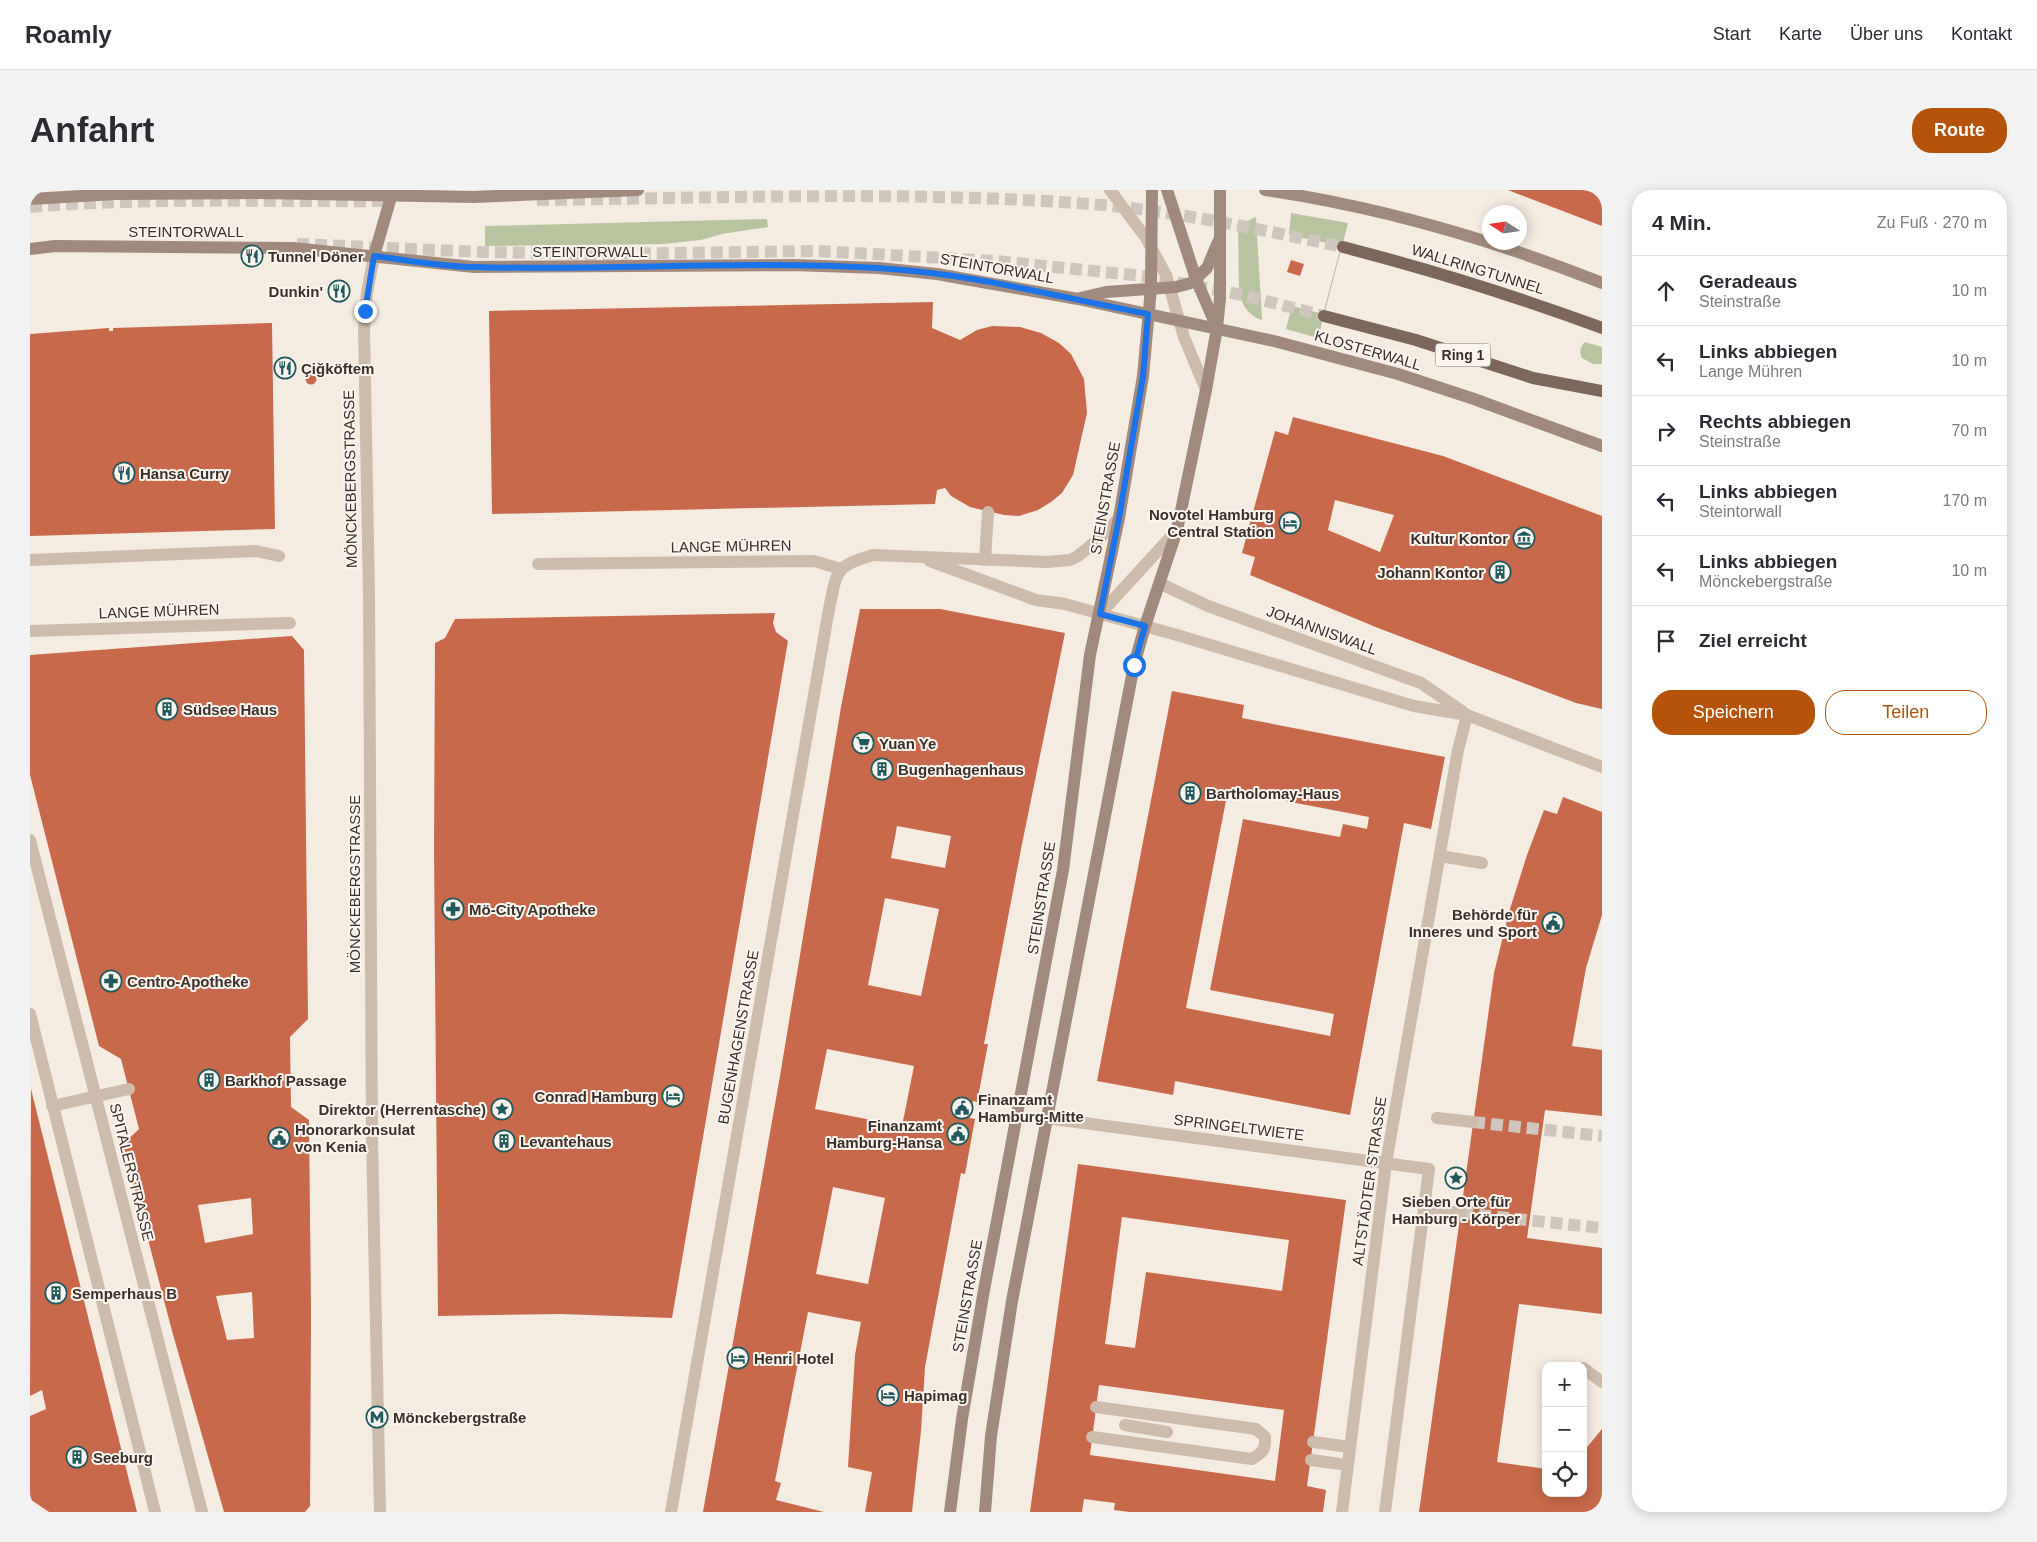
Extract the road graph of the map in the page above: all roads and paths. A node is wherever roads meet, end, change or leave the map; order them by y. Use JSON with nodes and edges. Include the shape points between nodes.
{"nodes":[{"id":1,"x":638,"y":190,"type":"edge"},
{"id":2,"x":1110,"y":190,"type":"edge"},
{"id":3,"x":1152,"y":190,"type":"edge"},
{"id":4,"x":1167,"y":190,"type":"edge"},
{"id":5,"x":1220,"y":190,"type":"edge"},
{"id":6,"x":1265,"y":190,"type":"edge"},
{"id":7,"x":392,"y":192,"type":"edge"},
{"id":8,"x":30,"y":199,"type":"edge"},
{"id":9,"x":1220,"y":238,"type":"junction"},
{"id":10,"x":1151,"y":247,"type":"junction"},
{"id":11,"x":1343,"y":247,"type":"tunnel mouth"},
{"id":12,"x":30,"y":249,"type":"edge"},
{"id":13,"x":374,"y":256,"type":"junction"},
{"id":14,"x":1196,"y":279,"type":"junction"},
{"id":15,"x":1602,"y":283,"type":"edge"},
{"id":16,"x":1151,"y":288,"type":"junction"},
{"id":17,"x":1169,"y":288,"type":"junction"},
{"id":18,"x":1078,"y":299,"type":"junction"},
{"id":19,"x":1148,"y":314,"type":"junction"},
{"id":20,"x":1324,"y":316,"type":"tunnel mouth"},
{"id":21,"x":1180,"y":320,"type":"junction"},
{"id":22,"x":1217,"y":328,"type":"junction"},
{"id":23,"x":1602,"y":328,"type":"edge"},
{"id":24,"x":1206,"y":390,"type":"junction"},
{"id":25,"x":1602,"y":391,"type":"edge"},
{"id":26,"x":1602,"y":446,"type":"edge"},
{"id":27,"x":988,"y":512,"type":"dead end"},
{"id":28,"x":1119,"y":518,"type":"junction"},
{"id":29,"x":1177,"y":530,"type":"junction"},
{"id":30,"x":279,"y":556,"type":"dead end"},
{"id":31,"x":918,"y":557,"type":"junction"},
{"id":32,"x":30,"y":560,"type":"edge"},
{"id":33,"x":985,"y":560,"type":"junction"},
{"id":34,"x":538,"y":564,"type":"dead end"},
{"id":35,"x":841,"y":569,"type":"junction"},
{"id":36,"x":1161,"y":584,"type":"junction"},
{"id":37,"x":1100,"y":614,"type":"junction"},
{"id":38,"x":290,"y":623,"type":"dead end"},
{"id":39,"x":1145,"y":626,"type":"junction"},
{"id":40,"x":30,"y":631,"type":"edge"},
{"id":41,"x":1467,"y":714,"type":"junction"},
{"id":42,"x":1602,"y":767,"type":"edge"},
{"id":43,"x":30,"y":840,"type":"edge"},
{"id":44,"x":1440,"y":856,"type":"junction"},
{"id":45,"x":1482,"y":863,"type":"dead end"},
{"id":46,"x":30,"y":1014,"type":"edge"},
{"id":47,"x":129,"y":1090,"type":"dead end"},
{"id":48,"x":96,"y":1096,"type":"junction"},
{"id":49,"x":52,"y":1106,"type":"junction"},
{"id":50,"x":1046,"y":1118,"type":"junction"},
{"id":51,"x":1437,"y":1118,"type":"dead end"},
{"id":52,"x":1474,"y":1122,"type":"tunnel mouth"},
{"id":53,"x":1386,"y":1163,"type":"junction"},
{"id":54,"x":1424,"y":1209,"type":"junction"},
{"id":55,"x":1461,"y":1213,"type":"tunnel mouth"},
{"id":56,"x":1587,"y":1371,"type":"edge"},
{"id":57,"x":1602,"y":1382,"type":"edge"},
{"id":58,"x":1096,"y":1407,"type":"dead end"},
{"id":59,"x":1116,"y":1409,"type":"junction"},
{"id":60,"x":1125,"y":1426,"type":"junction"},
{"id":61,"x":1167,"y":1432,"type":"dead end"},
{"id":62,"x":1092,"y":1438,"type":"dead end"},
{"id":63,"x":1111,"y":1440,"type":"junction"},
{"id":64,"x":1313,"y":1442,"type":"dead end"},
{"id":65,"x":1350,"y":1447,"type":"junction"},
{"id":66,"x":1311,"y":1460,"type":"dead end"},
{"id":67,"x":1348,"y":1466,"type":"junction"},
{"id":68,"x":155,"y":1512,"type":"edge"},
{"id":69,"x":202,"y":1512,"type":"edge"},
{"id":70,"x":380,"y":1512,"type":"edge"},
{"id":71,"x":671,"y":1512,"type":"edge"},
{"id":72,"x":950,"y":1512,"type":"edge"},
{"id":73,"x":985,"y":1512,"type":"edge"},
{"id":74,"x":1342,"y":1512,"type":"edge"},
{"id":75,"x":1385,"y":1512,"type":"edge"}],
"edges":[{"from":1,"to":7,"type":"main road","via":[[474,197]]},
{"from":2,"to":10,"type":"street"},
{"from":3,"to":10,"type":"main road","name":"STEINSTRASSE"},
{"from":4,"to":14,"type":"main road"},
{"from":5,"to":9,"type":"main road"},
{"from":6,"to":15,"type":"main road","via":[[1382,213],[1471,237]]},
{"from":7,"to":8,"type":"main road","via":[[125,194]]},
{"from":7,"to":13,"type":"main road"},
{"from":9,"to":14,"type":"main road","via":[[1206,268]]},
{"from":9,"to":22,"type":"main road"},
{"from":10,"to":16,"type":"main road","name":"STEINSTRASSE"},
{"from":10,"to":17,"type":"street"},
{"from":11,"to":23,"type":"main road","name":"WALLRINGTUNNEL","via":[[1520,298]]},
{"from":12,"to":13,"type":"main road","name":"STEINTORWALL","number":"Ring 1","via":[[55,246],[293,248]]},
{"from":13,"to":18,"type":"main road","name":"STEINTORWALL","number":"Ring 1","via":[[474,268],[793,265],[879,268],[937,274]]},
{"from":13,"to":70,"type":"street","name":"MÖNCKEBERGSTRASSE","via":[[364,330],[372,1139]]},
{"from":14,"to":17,"type":"main road","number":"Ring 1"},
{"from":14,"to":22,"type":"main road"},
{"from":16,"to":17,"type":"main road","number":"Ring 1"},
{"from":16,"to":18,"type":"main road","number":"Ring 1","via":[[1106,292]]},
{"from":16,"to":19,"type":"main road","name":"STEINSTRASSE"},
{"from":17,"to":21,"type":"street"},
{"from":18,"to":19,"type":"main road","name":"STEINTORWALL","number":"Ring 1"},
{"from":19,"to":21,"type":"main road","name":"KLOSTERWALL","number":"Ring 1"},
{"from":19,"to":28,"type":"main road","name":"STEINSTRASSE","via":[[1143,376]]},
{"from":20,"to":25,"type":"main road","number":"Ring 1","via":[[1416,340],[1533,378]]},
{"from":21,"to":22,"type":"main road","name":"KLOSTERWALL","number":"Ring 1"},
{"from":21,"to":24,"type":"street"},
{"from":22,"to":24,"type":"main road"},
{"from":22,"to":26,"type":"main road","name":"KLOSTERWALL","number":"Ring 1","via":[[1398,374]]},
{"from":24,"to":29,"type":"main road"},
{"from":27,"to":33,"type":"street"},
{"from":28,"to":33,"type":"street","via":[[1087,550],[1070,560]]},
{"from":28,"to":37,"type":"main road","name":"STEINSTRASSE"},
{"from":29,"to":36,"type":"main road"},
{"from":29,"to":37,"type":"street"},
{"from":30,"to":32,"type":"street","via":[[256,552]]},
{"from":31,"to":33,"type":"street"},
{"from":31,"to":35,"type":"street","via":[[873,554],[847,563]]},
{"from":31,"to":37,"type":"street","via":[[1036,600]]},
{"from":34,"to":35,"type":"street","name":"LANGE MÜHREN","via":[[814,561]]},
{"from":35,"to":71,"type":"street","name":"BUGENHAGENSTRASSE","via":[[828,609]]},
{"from":36,"to":39,"type":"main road"},
{"from":36,"to":41,"type":"street","name":"JOHANNISWALL","via":[[1208,606],[1421,683]]},
{"from":37,"to":39,"type":"street"},
{"from":37,"to":72,"type":"main road","name":"STEINSTRASSE","via":[[1090,655],[1063,870],[987,1271]]},
{"from":38,"to":40,"type":"street","name":"LANGE MÜHREN"},
{"from":39,"to":41,"type":"street","name":"JOHANNISWALL","via":[[1414,706]]},
{"from":39,"to":50,"type":"main road","via":[[1134,665]]},
{"from":41,"to":42,"type":"street","name":"JOHANNISWALL"},
{"from":41,"to":44,"type":"street","name":"ALTSTÄDTER STRASSE"},
{"from":43,"to":48,"type":"street","name":"SPITALERSTRASSE"},
{"from":44,"to":45,"type":"street"},
{"from":44,"to":53,"type":"street","name":"ALTSTÄDTER STRASSE"},
{"from":46,"to":49,"type":"street"},
{"from":47,"to":48,"type":"street"},
{"from":48,"to":49,"type":"street"},
{"from":48,"to":69,"type":"street","name":"SPITALERSTRASSE"},
{"from":49,"to":68,"type":"street"},
{"from":50,"to":53,"type":"street","name":"SPRINGELTWIETE"},
{"from":50,"to":73,"type":"main road","via":[[1001,1370],[991,1436]]},
{"from":51,"to":52,"type":"street"},
{"from":53,"to":54,"type":"street","name":"SPRINGELTWIETE","via":[[1429,1169]]},
{"from":53,"to":65,"type":"street","name":"ALTSTÄDTER STRASSE"},
{"from":54,"to":55,"type":"street"},
{"from":54,"to":75,"type":"street"},
{"from":56,"to":57,"type":"street"},
{"from":58,"to":59,"type":"street"},
{"from":59,"to":60,"type":"street"},
{"from":59,"to":63,"type":"street","via":[[1256,1429],[1266,1437],[1266,1445],[1263,1452],[1252,1459]]},
{"from":60,"to":61,"type":"street"},
{"from":60,"to":63,"type":"street"},
{"from":62,"to":63,"type":"street"},
{"from":64,"to":65,"type":"street"},
{"from":65,"to":67,"type":"street","name":"ALTSTÄDTER STRASSE"},
{"from":66,"to":67,"type":"street"},
{"from":67,"to":74,"type":"street","name":"ALTSTÄDTER STRASSE"}]}
